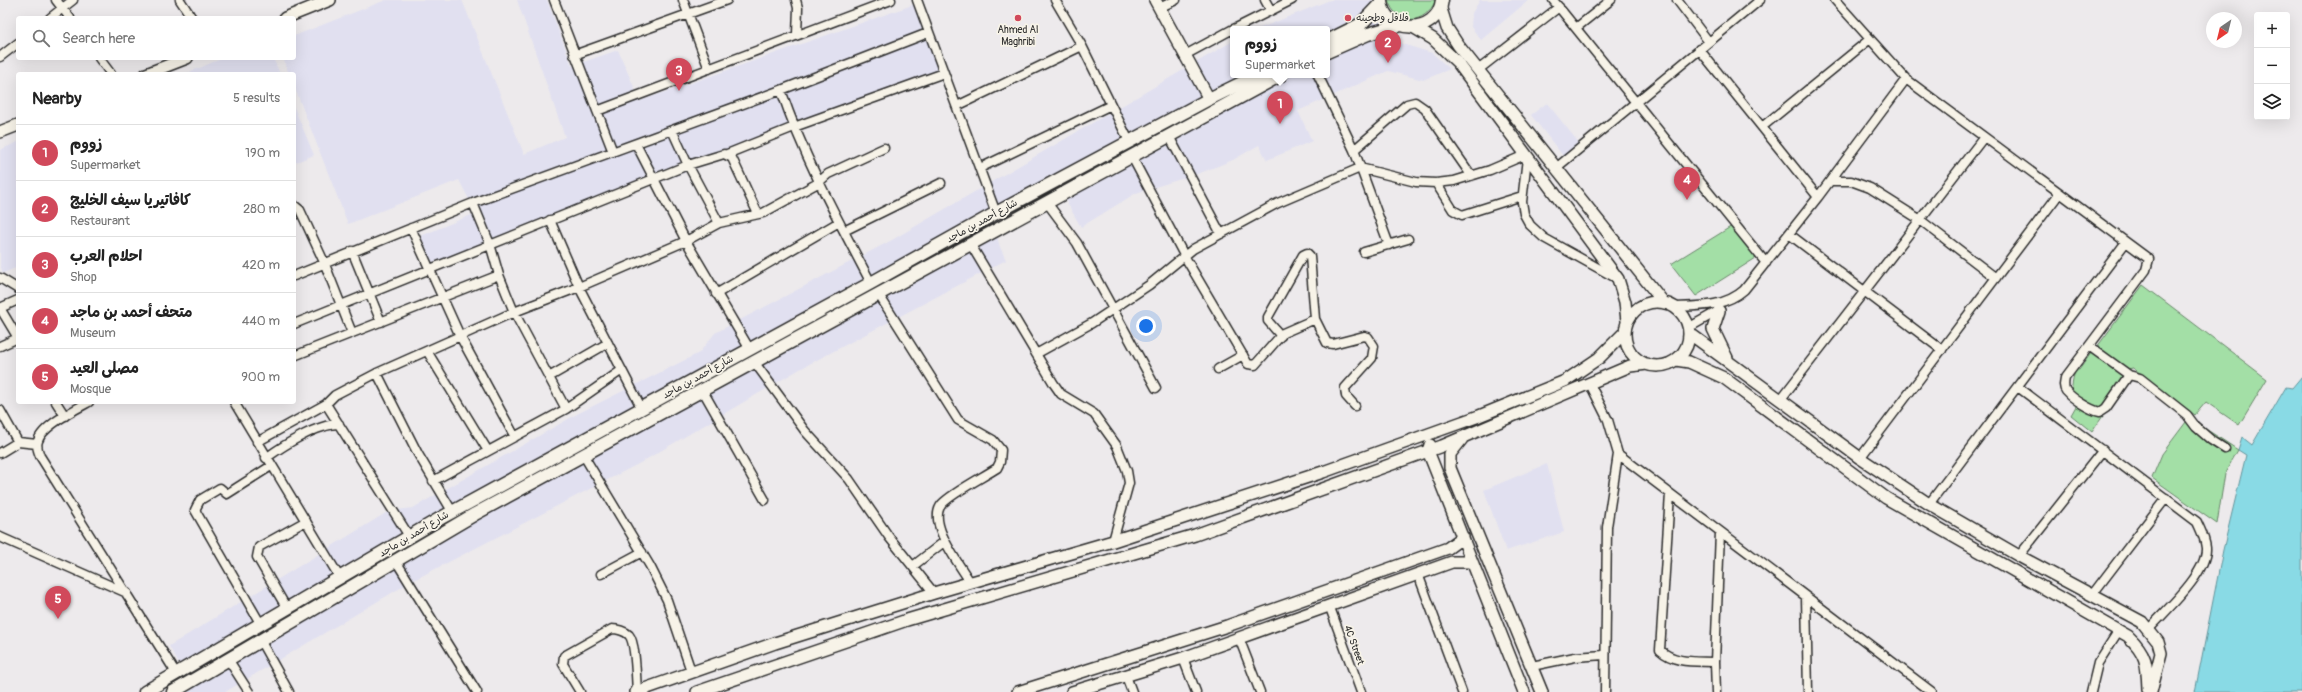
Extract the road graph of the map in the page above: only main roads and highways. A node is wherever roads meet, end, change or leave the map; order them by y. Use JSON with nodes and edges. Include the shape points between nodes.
{"nodes":[{"id":1,"x":1381,"y":1,"type":"edge"},
{"id":2,"x":1441,"y":4,"type":"edge"},
{"id":3,"x":1400,"y":25,"type":"junction"},
{"id":4,"x":1330,"y":40,"type":"edge"},
{"id":5,"x":1330,"y":51,"type":"edge"},
{"id":6,"x":1252,"y":78,"type":"edge"},
{"id":7,"x":1275,"y":78,"type":"edge"},
{"id":8,"x":145,"y":692,"type":"edge"},
{"id":9,"x":173,"y":692,"type":"edge"}],
"edges":[{"from":1,"to":3,"type":"main road","via":[[1385,12]]},
{"from":1,"to":4,"type":"main road","via":[[1361,24]]},
{"from":2,"to":3,"type":"main road","via":[[1434,18],[1424,25]]},
{"from":3,"to":5,"type":"main road","via":[[1368,34]]},
{"from":6,"to":8,"type":"main road","name":"شارع أحمد بن ماجد","via":[[996,213],[452,511]]},
{"from":7,"to":9,"type":"main road","name":"شارع أحمد بن ماجد","via":[[475,514]]}]}
